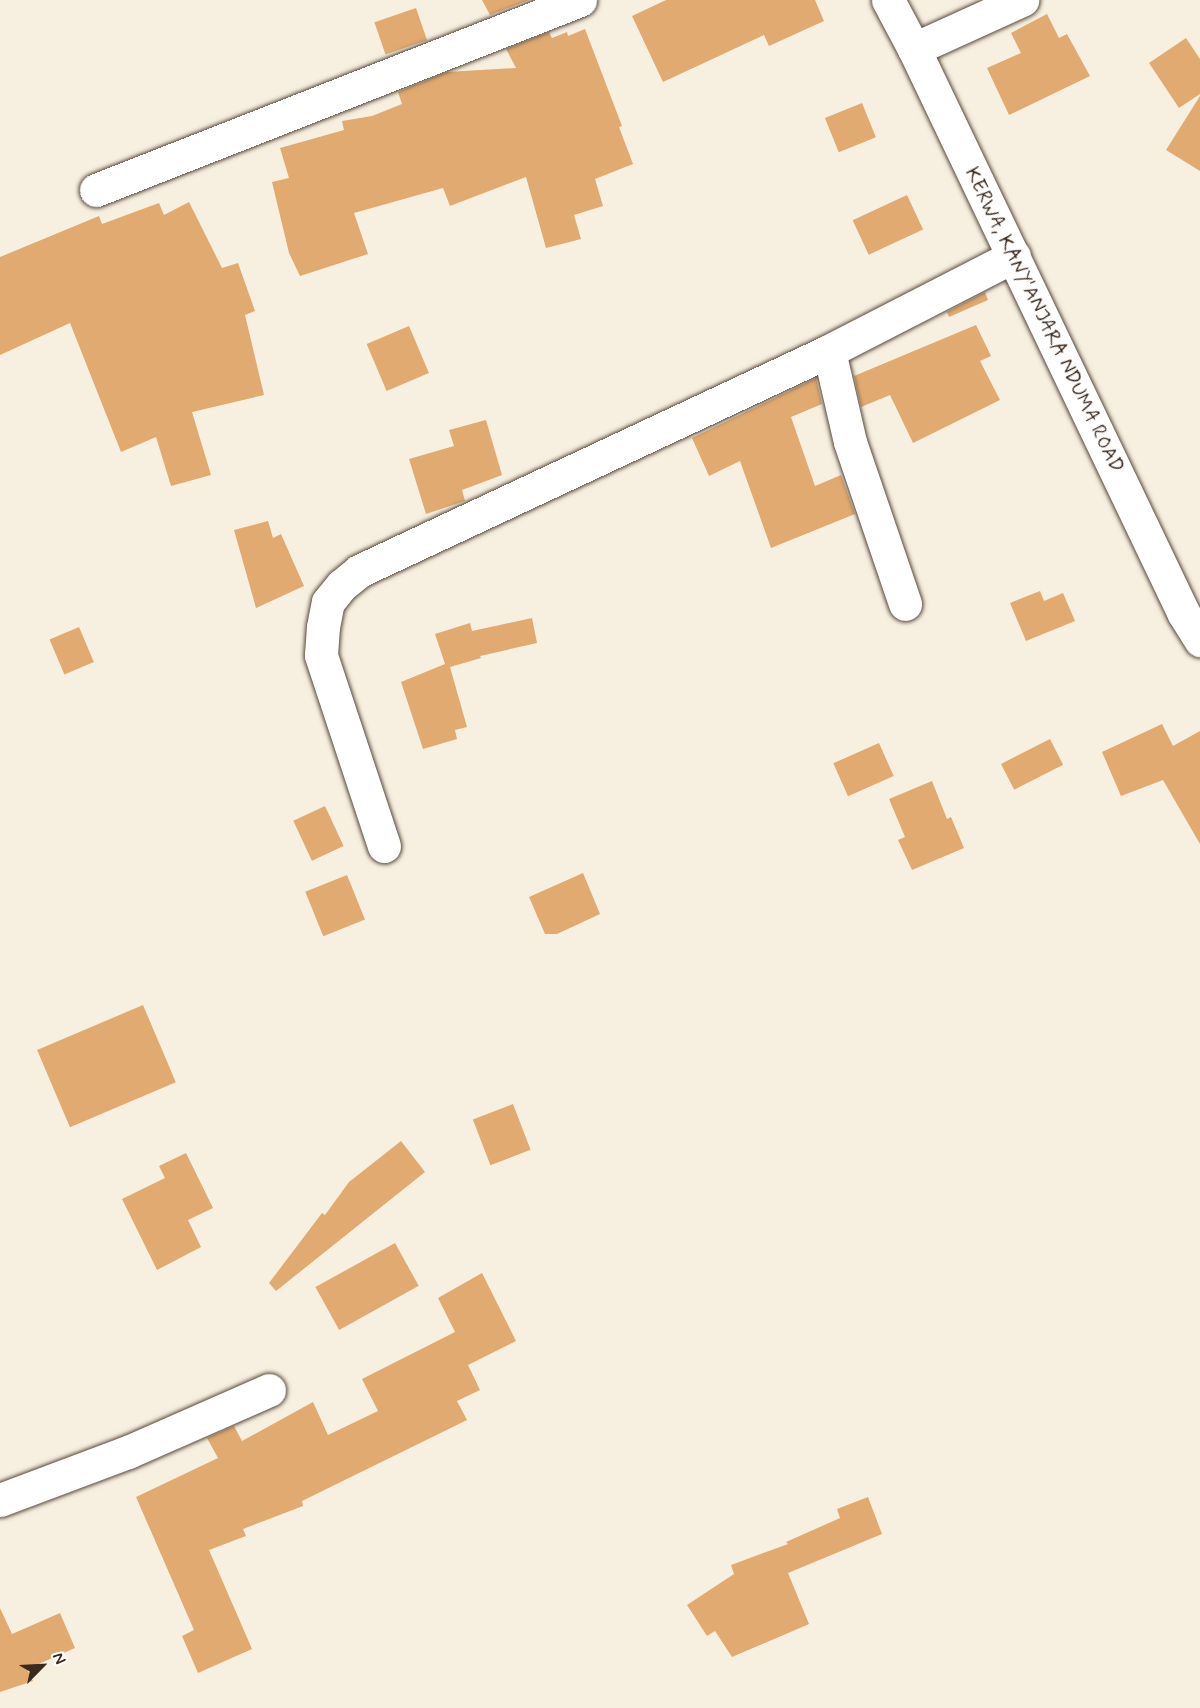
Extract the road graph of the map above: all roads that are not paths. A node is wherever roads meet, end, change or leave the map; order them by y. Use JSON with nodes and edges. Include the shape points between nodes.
{"nodes":[{"id":1,"x":580,"y":0,"type":"edge"},
{"id":2,"x":888,"y":0,"type":"edge"},
{"id":3,"x":1022,"y":0,"type":"edge"},
{"id":4,"x":914,"y":49,"type":"junction"},
{"id":5,"x":96,"y":190,"type":"dead end"},
{"id":6,"x":1014,"y":256,"type":"junction"},
{"id":7,"x":829,"y":351,"type":"junction"},
{"id":8,"x":905,"y":604,"type":"dead end"},
{"id":9,"x":1200,"y":640,"type":"edge"},
{"id":10,"x":384,"y":846,"type":"dead end"},
{"id":11,"x":269,"y":1390,"type":"dead end"},
{"id":12,"x":0,"y":1500,"type":"edge"}],
"edges":[{"from":1,"to":5,"type":"street"},
{"from":2,"to":4,"type":"street","name":"KERWA, KANY'ANJARA NDUMA ROAD"},
{"from":3,"to":4,"type":"street"},
{"from":4,"to":6,"type":"street","name":"KERWA, KANY'ANJARA NDUMA ROAD"},
{"from":6,"to":7,"type":"street"},
{"from":6,"to":9,"type":"street","name":"KERWA, KANY'ANJARA NDUMA ROAD","via":[[1179,604]]},
{"from":7,"to":8,"type":"street","via":[[850,442]]},
{"from":7,"to":10,"type":"street","via":[[359,571],[342,585],[328,602],[321,655]]},
{"from":11,"to":12,"type":"street","via":[[128,1452]]}]}
